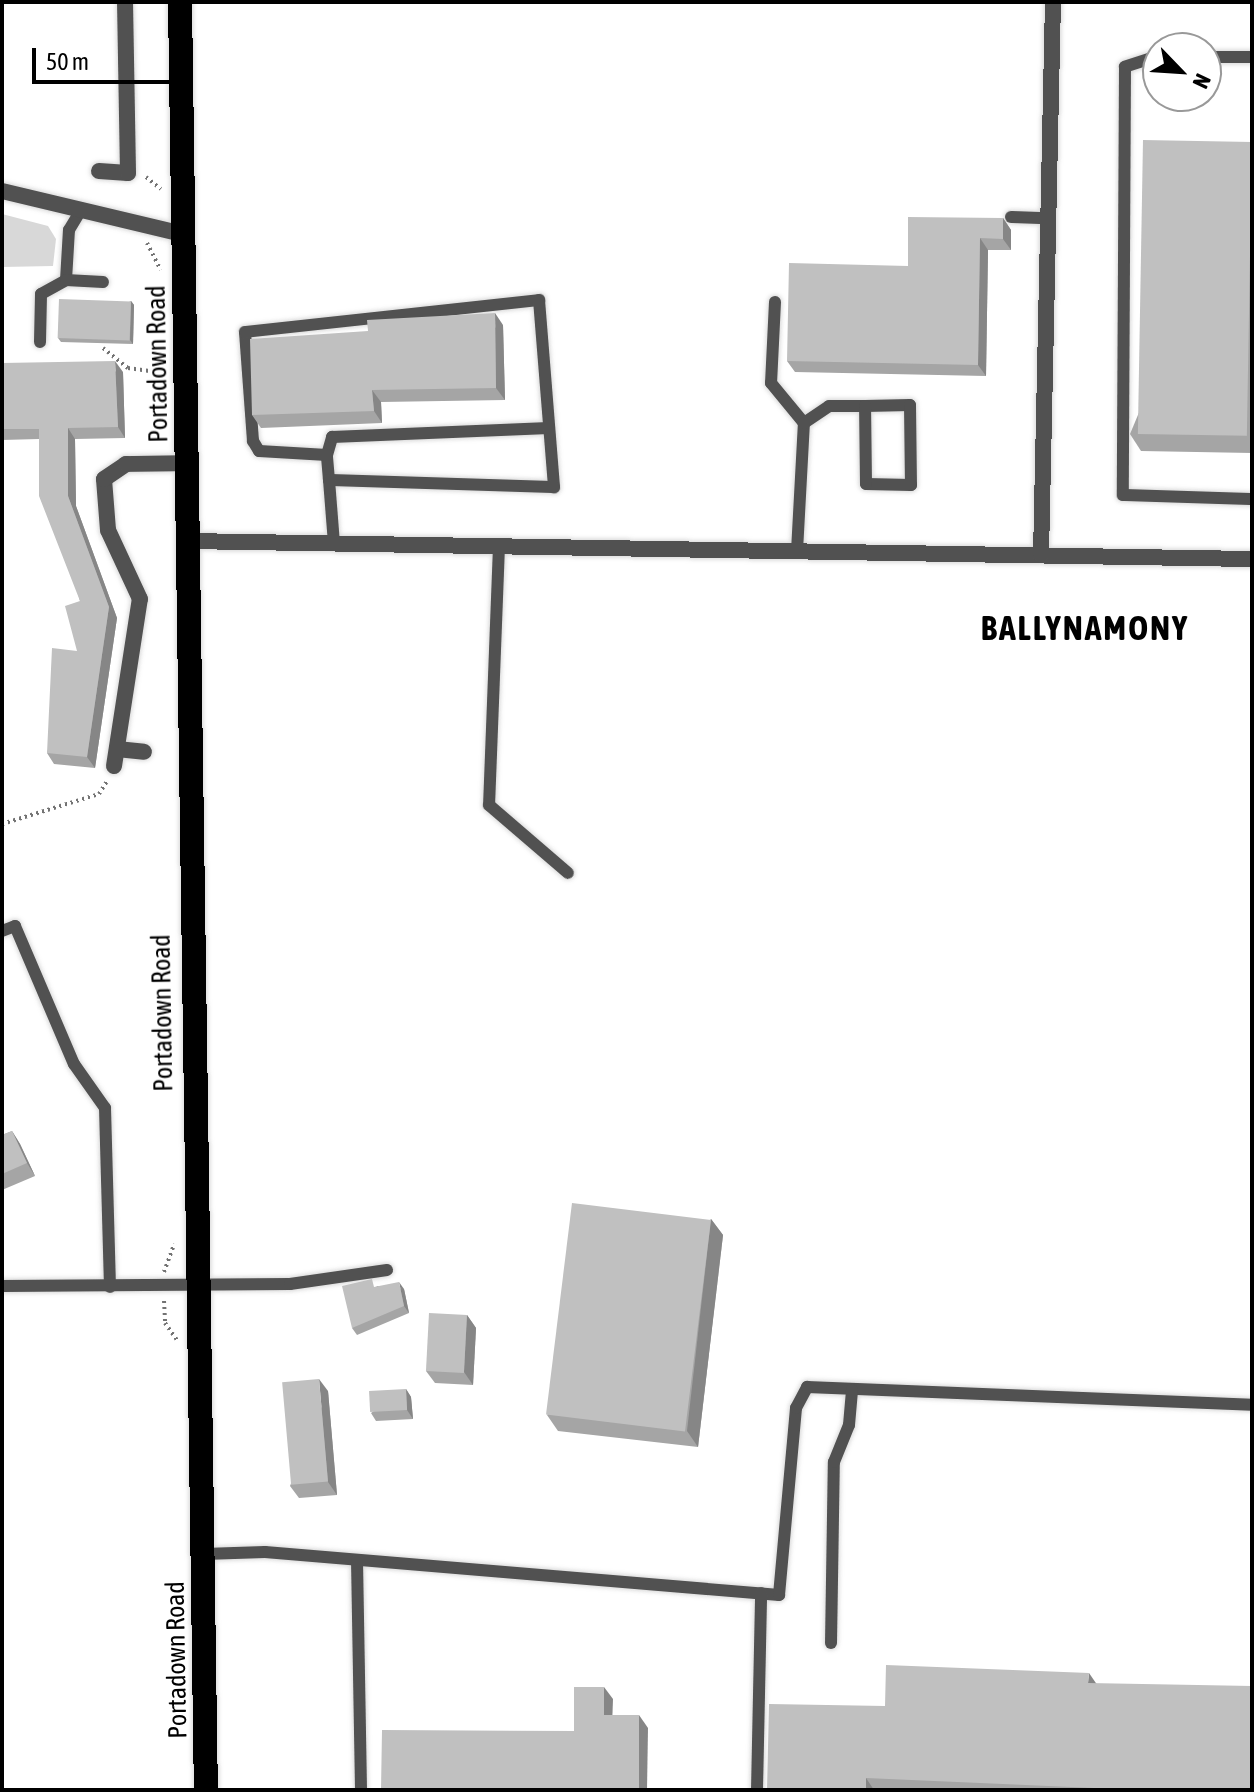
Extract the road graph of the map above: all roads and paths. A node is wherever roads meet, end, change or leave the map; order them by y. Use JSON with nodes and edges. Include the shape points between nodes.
{"nodes":[{"id":1,"x":125,"y":2,"type":"edge"},
{"id":2,"x":180,"y":2,"type":"edge"},
{"id":3,"x":1053,"y":2,"type":"edge"},
{"id":4,"x":1222,"y":57,"type":"edge"},
{"id":5,"x":1252,"y":57,"type":"edge"},
{"id":6,"x":1142,"y":61,"type":"edge"},
{"id":7,"x":99,"y":171,"type":"dead end"},
{"id":8,"x":2,"y":191,"type":"edge"},
{"id":9,"x":80,"y":212,"type":"junction"},
{"id":10,"x":1011,"y":217,"type":"dead end"},
{"id":11,"x":1048,"y":218,"type":"junction"},
{"id":12,"x":182,"y":234,"type":"junction"},
{"id":13,"x":66,"y":280,"type":"junction"},
{"id":14,"x":103,"y":282,"type":"dead end"},
{"id":15,"x":775,"y":302,"type":"dead end"},
{"id":16,"x":40,"y":342,"type":"dead end"},
{"id":17,"x":103,"y":348,"type":"edge"},
{"id":18,"x":164,"y":373,"type":"dead end"},
{"id":19,"x":865,"y":406,"type":"junction"},
{"id":20,"x":804,"y":423,"type":"junction"},
{"id":21,"x":549,"y":428,"type":"junction"},
{"id":22,"x":327,"y":455,"type":"junction"},
{"id":23,"x":188,"y":463,"type":"junction"},
{"id":24,"x":329,"y":480,"type":"junction"},
{"id":25,"x":1252,"y":499,"type":"edge"},
{"id":26,"x":187,"y":541,"type":"junction"},
{"id":27,"x":334,"y":543,"type":"junction"},
{"id":28,"x":499,"y":546,"type":"junction"},
{"id":29,"x":797,"y":551,"type":"junction"},
{"id":30,"x":1041,"y":555,"type":"junction"},
{"id":31,"x":1252,"y":559,"type":"edge"},
{"id":32,"x":117,"y":749,"type":"junction"},
{"id":33,"x":144,"y":752,"type":"dead end"},
{"id":34,"x":114,"y":766,"type":"joint"},
{"id":35,"x":2,"y":824,"type":"edge"},
{"id":36,"x":568,"y":873,"type":"dead end"},
{"id":37,"x":2,"y":931,"type":"edge"},
{"id":38,"x":387,"y":1270,"type":"dead end"},
{"id":39,"x":2,"y":1286,"type":"edge"},
{"id":40,"x":197,"y":1286,"type":"junction"},
{"id":41,"x":110,"y":1287,"type":"junction"},
{"id":42,"x":852,"y":1390,"type":"junction"},
{"id":43,"x":1252,"y":1405,"type":"edge"},
{"id":44,"x":204,"y":1554,"type":"junction"},
{"id":45,"x":357,"y":1560,"type":"junction"},
{"id":46,"x":761,"y":1593,"type":"junction"},
{"id":47,"x":831,"y":1643,"type":"dead end"},
{"id":48,"x":206,"y":1790,"type":"edge"},
{"id":49,"x":361,"y":1790,"type":"edge"},
{"id":50,"x":757,"y":1790,"type":"edge"}],
"edges":[{"from":1,"to":7,"type":"street","via":[[128,173]]},
{"from":2,"to":12,"type":"highway","name":"Portadown Road"},
{"from":3,"to":11,"type":"street"},
{"from":4,"to":5,"type":"lane"},
{"from":6,"to":25,"type":"lane","via":[[1125,67],[1123,495]]},
{"from":8,"to":9,"type":"street"},
{"from":9,"to":12,"type":"street"},
{"from":9,"to":13,"type":"lane","via":[[69,230]]},
{"from":10,"to":11,"type":"lane"},
{"from":11,"to":30,"type":"street"},
{"from":12,"to":23,"type":"highway","name":"Portadown Road"},
{"from":13,"to":14,"type":"lane"},
{"from":13,"to":16,"type":"lane","via":[[41,294]]},
{"from":15,"to":20,"type":"lane","via":[[771,383]]},
{"from":17,"to":18,"type":"path","via":[[128,368]]},
{"from":19,"to":19,"type":"lane","via":[[866,484],[911,485],[910,405]]},
{"from":19,"to":20,"type":"lane","via":[[829,406]]},
{"from":20,"to":29,"type":"lane"},
{"from":21,"to":22,"type":"lane","via":[[332,437]]},
{"from":21,"to":22,"type":"lane","via":[[539,300],[245,332],[259,451]]},
{"from":21,"to":24,"type":"lane","via":[[554,487]]},
{"from":22,"to":24,"type":"lane"},
{"from":23,"to":26,"type":"highway","name":"Portadown Road"},
{"from":23,"to":32,"type":"street","via":[[126,464],[104,479],[108,530],[140,599]]},
{"from":24,"to":27,"type":"lane"},
{"from":26,"to":27,"type":"street"},
{"from":26,"to":40,"type":"highway","name":"Portadown Road"},
{"from":27,"to":28,"type":"street"},
{"from":28,"to":29,"type":"street"},
{"from":28,"to":36,"type":"lane","via":[[489,805]]},
{"from":29,"to":30,"type":"street"},
{"from":30,"to":31,"type":"street"},
{"from":32,"to":33,"type":"street"},
{"from":32,"to":34,"type":"street"},
{"from":34,"to":35,"type":"path","via":[[99,794]]},
{"from":37,"to":41,"type":"lane","via":[[15,926],[74,1064],[105,1108]]},
{"from":38,"to":40,"type":"lane","via":[[290,1284]]},
{"from":39,"to":41,"type":"lane"},
{"from":40,"to":41,"type":"lane"},
{"from":40,"to":44,"type":"highway","name":"Portadown Road"},
{"from":42,"to":43,"type":"lane"},
{"from":42,"to":46,"type":"lane","via":[[815,1384],[799,1396],[779,1595]]},
{"from":42,"to":47,"type":"lane","via":[[849,1425],[834,1462]]},
{"from":44,"to":45,"type":"lane"},
{"from":44,"to":48,"type":"highway","name":"Portadown Road"},
{"from":45,"to":46,"type":"lane"},
{"from":45,"to":49,"type":"lane"},
{"from":46,"to":50,"type":"lane"}]}
